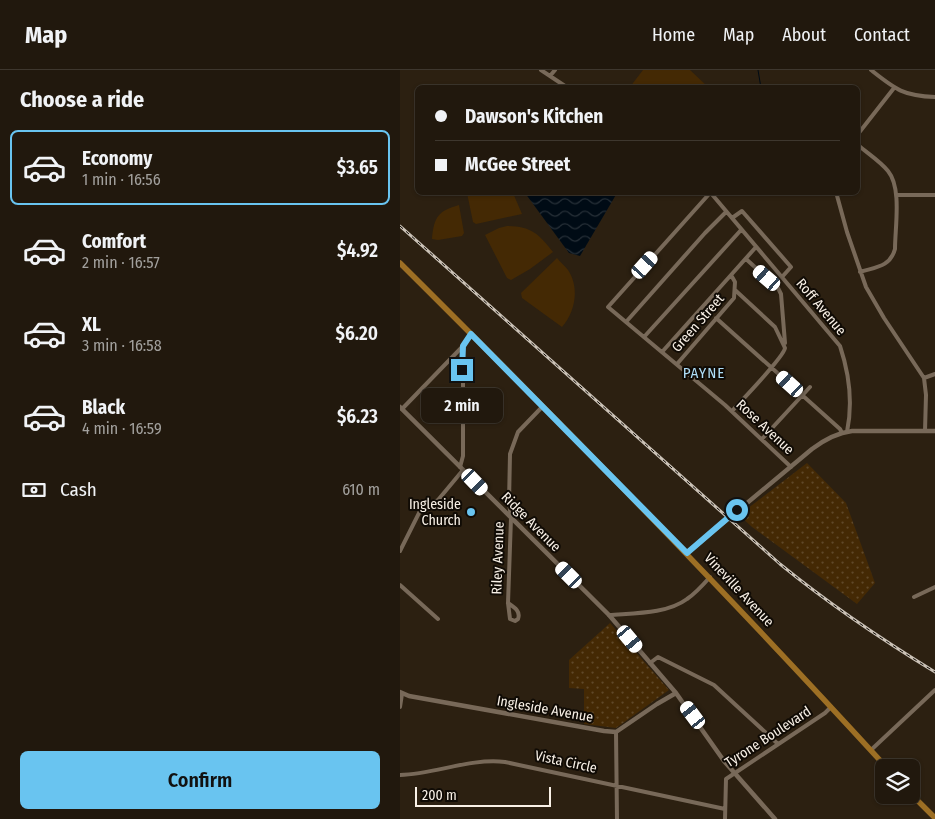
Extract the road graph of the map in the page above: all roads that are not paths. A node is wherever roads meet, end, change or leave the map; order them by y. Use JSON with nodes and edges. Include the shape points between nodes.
{"nodes":[{"id":1,"x":541,"y":70,"type":"edge"},
{"id":2,"x":555,"y":70,"type":"edge"},
{"id":3,"x":871,"y":70,"type":"edge"},
{"id":4,"x":550,"y":76,"type":"junction"},
{"id":5,"x":564,"y":85,"type":"edge"},
{"id":6,"x":894,"y":88,"type":"junction"},
{"id":7,"x":935,"y":97,"type":"edge"},
{"id":8,"x":860,"y":131,"type":"edge"},
{"id":9,"x":860,"y":147,"type":"edge"},
{"id":10,"x":708,"y":195,"type":"edge"},
{"id":11,"x":712,"y":195,"type":"edge"},
{"id":12,"x":837,"y":195,"type":"edge"},
{"id":13,"x":896,"y":195,"type":"junction"},
{"id":14,"x":935,"y":195,"type":"edge"},
{"id":15,"x":726,"y":212,"type":"junction"},
{"id":16,"x":732,"y":218,"type":"junction"},
{"id":17,"x":741,"y":230,"type":"junction"},
{"id":18,"x":756,"y":247,"type":"junction"},
{"id":19,"x":746,"y":259,"type":"junction"},
{"id":20,"x":400,"y":263,"type":"edge"},
{"id":21,"x":860,"y":272,"type":"junction"},
{"id":22,"x":731,"y":275,"type":"junction"},
{"id":23,"x":782,"y":277,"type":"junction"},
{"id":24,"x":735,"y":290,"type":"junction"},
{"id":25,"x":716,"y":318,"type":"junction"},
{"id":26,"x":626,"y":322,"type":"junction"},
{"id":27,"x":471,"y":334,"type":"junction"},
{"id":28,"x":644,"y":337,"type":"junction"},
{"id":29,"x":463,"y":346,"type":"junction"},
{"id":30,"x":785,"y":348,"type":"junction"},
{"id":31,"x":662,"y":352,"type":"junction"},
{"id":32,"x":678,"y":364,"type":"junction"},
{"id":33,"x":771,"y":367,"type":"junction"},
{"id":34,"x":935,"y":374,"type":"edge"},
{"id":35,"x":924,"y":378,"type":"junction"},
{"id":36,"x":810,"y":387,"type":"dead end"},
{"id":37,"x":802,"y":394,"type":"junction"},
{"id":38,"x":543,"y":406,"type":"junction"},
{"id":39,"x":401,"y":408,"type":"edge"},
{"id":40,"x":732,"y":411,"type":"junction"},
{"id":41,"x":925,"y":431,"type":"junction"},
{"id":42,"x":935,"y":431,"type":"edge"},
{"id":43,"x":844,"y":432,"type":"junction"},
{"id":44,"x":762,"y":440,"type":"junction"},
{"id":45,"x":791,"y":467,"type":"junction"},
{"id":46,"x":462,"y":468,"type":"junction"},
{"id":47,"x":511,"y":518,"type":"junction"},
{"id":48,"x":400,"y":551,"type":"edge"},
{"id":49,"x":687,"y":553,"type":"junction"},
{"id":50,"x":710,"y":577,"type":"junction"},
{"id":51,"x":400,"y":585,"type":"edge"},
{"id":52,"x":935,"y":587,"type":"edge"},
{"id":53,"x":914,"y":597,"type":"dead end"},
{"id":54,"x":508,"y":603,"type":"dead end"},
{"id":55,"x":609,"y":615,"type":"junction"},
{"id":56,"x":438,"y":619,"type":"dead end"},
{"id":57,"x":650,"y":663,"type":"junction"},
{"id":58,"x":935,"y":690,"type":"edge"},
{"id":59,"x":401,"y":693,"type":"edge"},
{"id":60,"x":676,"y":693,"type":"junction"},
{"id":61,"x":400,"y":707,"type":"edge"},
{"id":62,"x":831,"y":707,"type":"junction"},
{"id":63,"x":616,"y":732,"type":"junction"},
{"id":64,"x":778,"y":744,"type":"junction"},
{"id":65,"x":871,"y":750,"type":"junction"},
{"id":66,"x":879,"y":759,"type":"edge"},
{"id":67,"x":734,"y":774,"type":"junction"},
{"id":68,"x":400,"y":776,"type":"edge"},
{"id":69,"x":617,"y":785,"type":"junction"},
{"id":70,"x":920,"y":803,"type":"edge"},
{"id":71,"x":725,"y":809,"type":"junction"},
{"id":72,"x":935,"y":818,"type":"edge"},
{"id":73,"x":617,"y":819,"type":"edge"},
{"id":74,"x":725,"y":819,"type":"edge"},
{"id":75,"x":775,"y":819,"type":"edge"}],
"edges":[{"from":1,"to":4,"type":"street"},
{"from":2,"to":4,"type":"street"},
{"from":3,"to":6,"type":"street"},
{"from":4,"to":5,"type":"street"},
{"from":6,"to":7,"type":"street","via":[[914,96]]},
{"from":6,"to":8,"type":"street"},
{"from":9,"to":13,"type":"street","via":[[888,171]]},
{"from":10,"to":26,"type":"street","name":"Rose Avenue","via":[[608,307]]},
{"from":11,"to":15,"type":"street","name":"Roff Avenue"},
{"from":12,"to":21,"type":"street"},
{"from":13,"to":14,"type":"street"},
{"from":13,"to":21,"type":"street","via":[[893,257],[888,263]]},
{"from":15,"to":16,"type":"street","name":"Roff Avenue"},
{"from":15,"to":26,"type":"street"},
{"from":16,"to":17,"type":"street","name":"Roff Avenue"},
{"from":16,"to":23,"type":"street","via":[[742,211],[791,267]]},
{"from":17,"to":18,"type":"street","name":"Roff Avenue"},
{"from":17,"to":28,"type":"street"},
{"from":18,"to":19,"type":"street"},
{"from":18,"to":23,"type":"street","name":"Roff Avenue"},
{"from":19,"to":22,"type":"street"},
{"from":19,"to":30,"type":"street","via":[[781,294]]},
{"from":20,"to":27,"type":"main road","name":"Vineville Avenue"},
{"from":21,"to":35,"type":"street","via":[[870,297]]},
{"from":22,"to":24,"type":"street","name":"Green Street"},
{"from":22,"to":31,"type":"street"},
{"from":23,"to":43,"type":"street","name":"Roff Avenue","via":[[840,346],[850,397],[850,417]]},
{"from":24,"to":25,"type":"street","name":"Green Street","via":[[734,298]]},
{"from":24,"to":30,"type":"street","via":[[775,327]]},
{"from":25,"to":32,"type":"street","name":"Green Street"},
{"from":25,"to":33,"type":"street"},
{"from":26,"to":28,"type":"street","name":"Rose Avenue"},
{"from":27,"to":29,"type":"street"},
{"from":27,"to":38,"type":"main road","name":"Vineville Avenue"},
{"from":28,"to":31,"type":"street","name":"Rose Avenue"},
{"from":29,"to":39,"type":"street"},
{"from":29,"to":46,"type":"street"},
{"from":30,"to":33,"type":"street"},
{"from":31,"to":32,"type":"street","name":"Rose Avenue"},
{"from":32,"to":40,"type":"street","name":"Rose Avenue"},
{"from":33,"to":37,"type":"street"},
{"from":33,"to":40,"type":"street"},
{"from":34,"to":35,"type":"street"},
{"from":35,"to":41,"type":"street"},
{"from":36,"to":37,"type":"street"},
{"from":37,"to":43,"type":"street"},
{"from":37,"to":44,"type":"street"},
{"from":38,"to":47,"type":"street","name":"Riley Avenue","via":[[513,441],[510,456]]},
{"from":38,"to":49,"type":"main road","name":"Vineville Avenue"},
{"from":39,"to":46,"type":"street","name":"Ridge Avenue"},
{"from":40,"to":44,"type":"street","name":"Rose Avenue"},
{"from":41,"to":42,"type":"street"},
{"from":41,"to":43,"type":"street"},
{"from":43,"to":45,"type":"street","via":[[824,440]]},
{"from":44,"to":45,"type":"street","name":"Rose Avenue"},
{"from":45,"to":49,"type":"street"},
{"from":46,"to":47,"type":"street","name":"Ridge Avenue"},
{"from":46,"to":48,"type":"street","via":[[438,500],[422,507]]},
{"from":47,"to":54,"type":"street","name":"Riley Avenue"},
{"from":47,"to":55,"type":"street","name":"Ridge Avenue"},
{"from":49,"to":50,"type":"main road","name":"Vineville Avenue"},
{"from":50,"to":55,"type":"street","via":[[688,599],[674,606]]},
{"from":50,"to":62,"type":"main road","name":"Vineville Avenue"},
{"from":51,"to":56,"type":"street"},
{"from":52,"to":53,"type":"street"},
{"from":55,"to":57,"type":"street","name":"Ridge Avenue"},
{"from":57,"to":60,"type":"street","name":"Ridge Avenue"},
{"from":57,"to":64,"type":"street","via":[[658,656],[714,685]]},
{"from":58,"to":65,"type":"street"},
{"from":59,"to":61,"type":"street"},
{"from":59,"to":63,"type":"street","name":"Ingleside Avenue"},
{"from":60,"to":63,"type":"street"},
{"from":60,"to":67,"type":"street","name":"Ridge Avenue"},
{"from":62,"to":64,"type":"street","name":"Tyrone Boulevard"},
{"from":62,"to":65,"type":"main road","name":"Vineville Avenue"},
{"from":63,"to":69,"type":"street"},
{"from":64,"to":67,"type":"street","name":"Tyrone Boulevard"},
{"from":65,"to":66,"type":"main road","name":"Vineville Avenue"},
{"from":67,"to":71,"type":"street","name":"Tyrone Boulevard","via":[[726,779]]},
{"from":67,"to":75,"type":"street","name":"Ridge Avenue"},
{"from":68,"to":69,"type":"street","name":"Vista Circle","via":[[494,760]]},
{"from":69,"to":71,"type":"street","name":"Vista Circle"},
{"from":69,"to":73,"type":"street"},
{"from":70,"to":72,"type":"main road"},
{"from":71,"to":74,"type":"street","name":"Tyrone Boulevard"}]}
